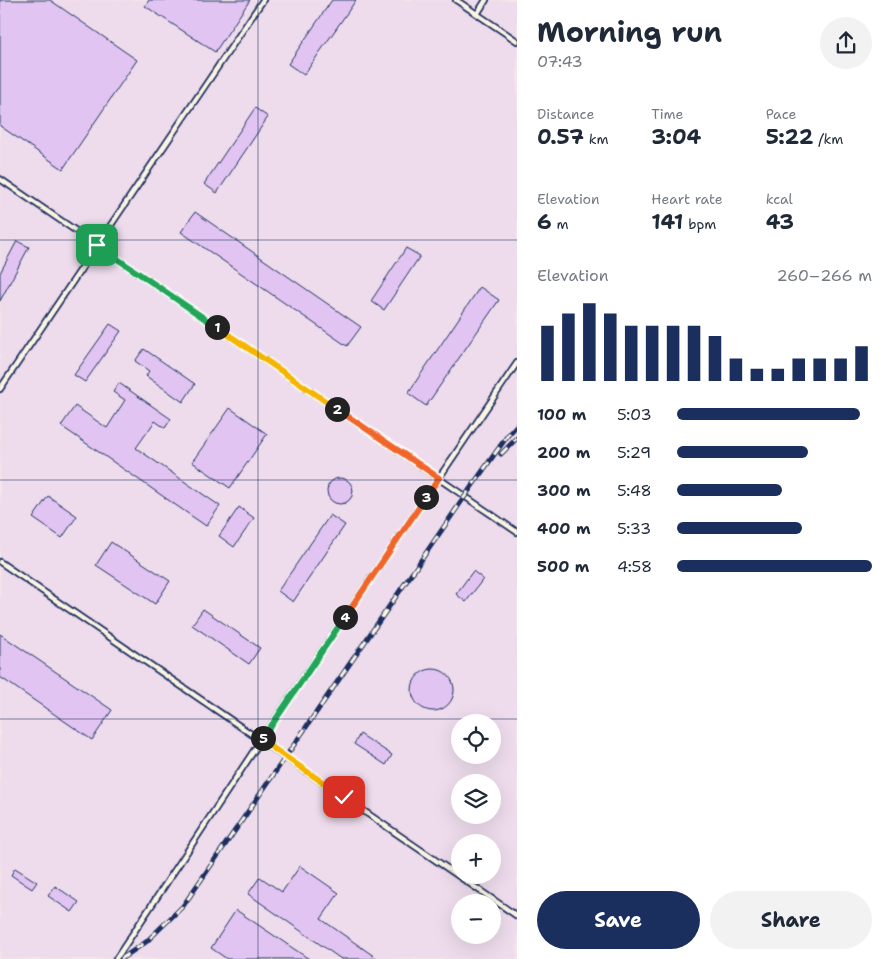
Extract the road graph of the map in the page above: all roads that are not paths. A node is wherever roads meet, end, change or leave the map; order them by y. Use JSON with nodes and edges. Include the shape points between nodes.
{"nodes":[{"id":1,"x":263,"y":0,"type":"edge"},
{"id":2,"x":456,"y":0,"type":"edge"},
{"id":3,"x":486,"y":0,"type":"edge"},
{"id":4,"x":477,"y":14,"type":"junction"},
{"id":5,"x":517,"y":41,"type":"edge"},
{"id":6,"x":0,"y":179,"type":"edge"},
{"id":7,"x":97,"y":245,"type":"junction"},
{"id":8,"x":517,"y":363,"type":"edge"},
{"id":9,"x":0,"y":389,"type":"edge"},
{"id":10,"x":439,"y":478,"type":"junction"},
{"id":11,"x":517,"y":532,"type":"edge"},
{"id":12,"x":0,"y":562,"type":"edge"},
{"id":13,"x":261,"y":740,"type":"junction"},
{"id":14,"x":517,"y":916,"type":"edge"},
{"id":15,"x":116,"y":959,"type":"edge"}],
"edges":[{"from":1,"to":7,"type":"lane"},
{"from":2,"to":4,"type":"lane"},
{"from":3,"to":4,"type":"lane"},
{"from":4,"to":5,"type":"lane"},
{"from":6,"to":7,"type":"lane"},
{"from":7,"to":9,"type":"lane"},
{"from":7,"to":10,"type":"lane"},
{"from":8,"to":10,"type":"lane"},
{"from":10,"to":11,"type":"lane"},
{"from":10,"to":13,"type":"lane"},
{"from":12,"to":13,"type":"lane"},
{"from":13,"to":14,"type":"lane"},
{"from":13,"to":15,"type":"lane"}]}
